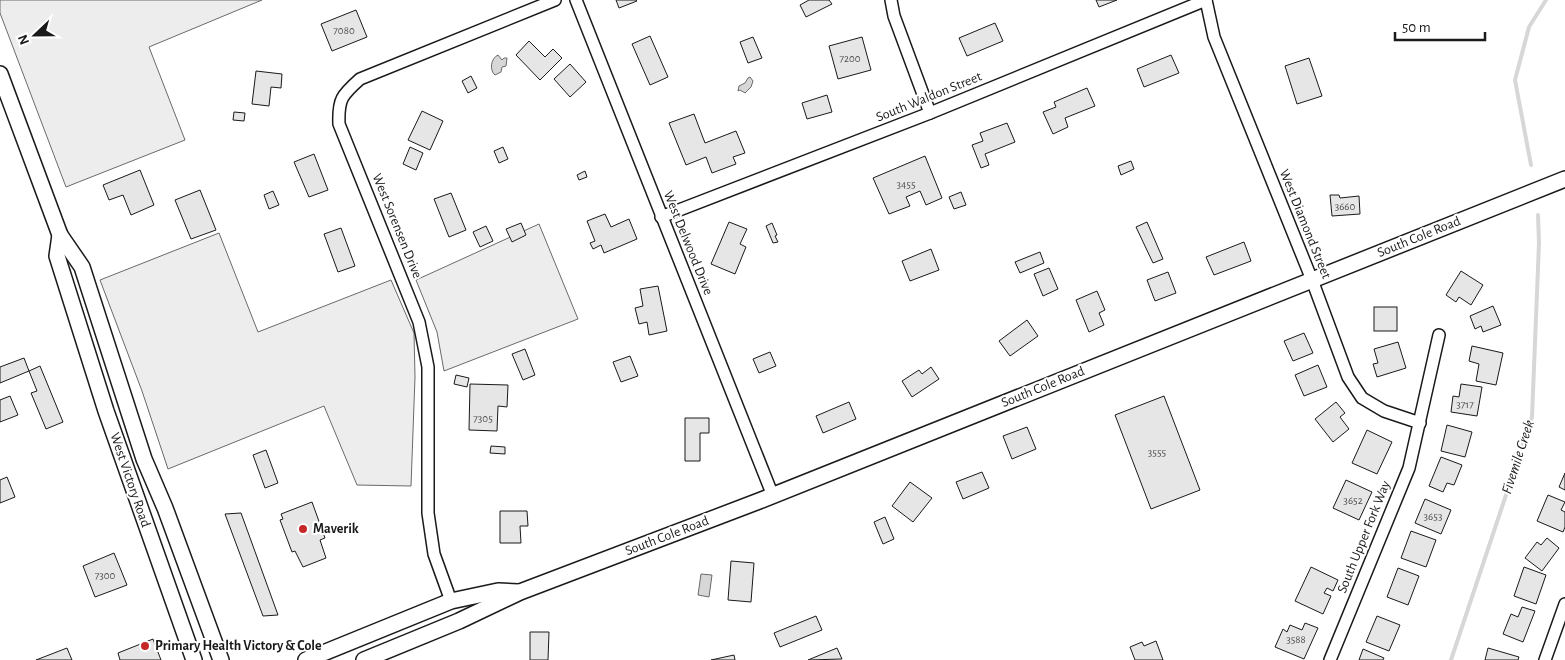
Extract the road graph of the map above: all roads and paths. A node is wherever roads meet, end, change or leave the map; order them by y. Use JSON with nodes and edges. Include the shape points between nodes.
{"nodes":[{"id":1,"x":555,"y":0,"type":"edge"},
{"id":2,"x":576,"y":0,"type":"edge"},
{"id":3,"x":891,"y":0,"type":"edge"},
{"id":4,"x":1206,"y":0,"type":"edge"},
{"id":5,"x":0,"y":74,"type":"edge"},
{"id":6,"x":930,"y":114,"type":"junction"},
{"id":7,"x":1565,"y":179,"type":"edge"},
{"id":8,"x":662,"y":217,"type":"junction"},
{"id":9,"x":60,"y":235,"type":"junction"},
{"id":10,"x":1312,"y":280,"type":"junction"},
{"id":11,"x":71,"y":298,"type":"junction"},
{"id":12,"x":1439,"y":335,"type":"dead end"},
{"id":13,"x":111,"y":359,"type":"junction"},
{"id":14,"x":1420,"y":423,"type":"junction"},
{"id":15,"x":773,"y":496,"type":"junction"},
{"id":16,"x":520,"y":592,"type":"junction"},
{"id":17,"x":451,"y":601,"type":"junction"},
{"id":18,"x":1565,"y":604,"type":"edge"},
{"id":19,"x":421,"y":636,"type":"junction"},
{"id":20,"x":194,"y":660,"type":"edge"},
{"id":21,"x":221,"y":660,"type":"edge"},
{"id":22,"x":306,"y":660,"type":"edge"},
{"id":23,"x":364,"y":660,"type":"edge"},
{"id":24,"x":1330,"y":660,"type":"edge"},
{"id":25,"x":1545,"y":660,"type":"edge"}],
"edges":[{"from":1,"to":17,"type":"street","name":"West Sorensen Drive","via":[[360,79],[344,94],[338,109],[339,124],[419,322],[428,368],[430,536]]},
{"from":2,"to":8,"type":"street","name":"West Delwood Drive"},
{"from":3,"to":6,"type":"street"},
{"from":4,"to":6,"type":"street","name":"South Waldon Street"},
{"from":4,"to":10,"type":"street","name":"West Diamond Street","via":[[1214,37]]},
{"from":5,"to":9,"type":"main road","name":"West Victory Road"},
{"from":6,"to":8,"type":"street","name":"South Waldon Street"},
{"from":7,"to":10,"type":"main road","name":"South Cole Road"},
{"from":8,"to":15,"type":"street","name":"West Delwood Drive"},
{"from":9,"to":11,"type":"main road","name":"West Victory Road","via":[[57,256]]},
{"from":9,"to":13,"type":"main road","name":"West Victory Road","via":[[82,267]]},
{"from":10,"to":14,"type":"street","name":"West Diamond Street","via":[[1348,377],[1362,398]]},
{"from":10,"to":15,"type":"main road","name":"South Cole Road"},
{"from":11,"to":13,"type":"main road","name":"West Victory Road","via":[[83,300]]},
{"from":11,"to":20,"type":"main road","name":"West Victory Road","via":[[106,411]]},
{"from":12,"to":14,"type":"street","name":"South Upper Fork Way"},
{"from":13,"to":21,"type":"main road","name":"West Victory Road","via":[[144,459]]},
{"from":14,"to":24,"type":"street","name":"South Upper Fork Way","via":[[1409,468]]},
{"from":15,"to":16,"type":"main road","name":"South Cole Road"},
{"from":16,"to":17,"type":"main road","name":"South Cole Road","via":[[498,591]]},
{"from":16,"to":19,"type":"main road","name":"South Cole Road"},
{"from":17,"to":19,"type":"main road","name":"South Cole Road","via":[[437,626]]},
{"from":17,"to":22,"type":"main road","name":"South Cole Road"},
{"from":18,"to":25,"type":"street"},
{"from":19,"to":23,"type":"main road","name":"South Cole Road"}]}
